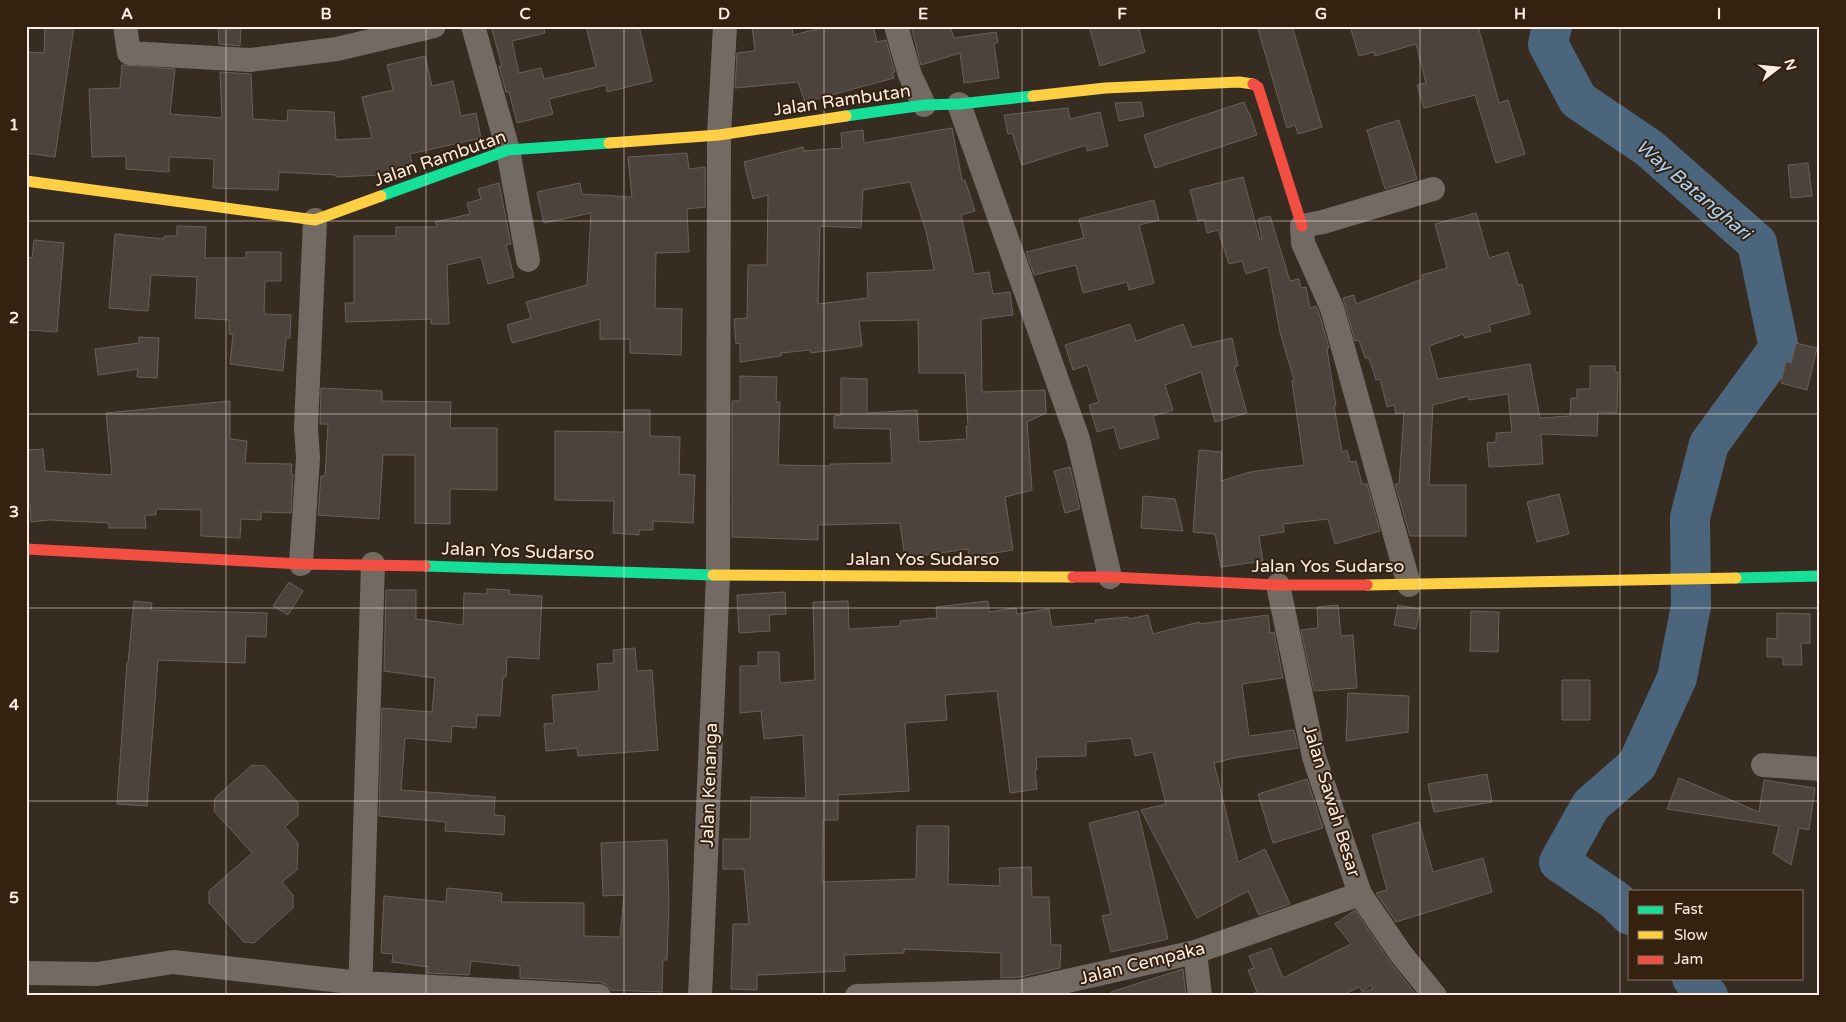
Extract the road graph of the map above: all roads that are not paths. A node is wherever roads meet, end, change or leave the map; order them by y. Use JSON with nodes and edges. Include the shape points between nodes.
{"nodes":[{"id":1,"x":125,"y":26,"type":"edge"},
{"id":2,"x":434,"y":26,"type":"edge"},
{"id":3,"x":473,"y":26,"type":"edge"},
{"id":4,"x":725,"y":26,"type":"edge"},
{"id":5,"x":896,"y":26,"type":"edge"},
{"id":6,"x":959,"y":104,"type":"junction"},
{"id":7,"x":924,"y":105,"type":"junction"},
{"id":8,"x":719,"y":136,"type":"junction"},
{"id":9,"x":508,"y":150,"type":"junction"},
{"id":10,"x":26,"y":181,"type":"edge"},
{"id":11,"x":1433,"y":189,"type":"dead end"},
{"id":12,"x":315,"y":220,"type":"junction"},
{"id":13,"x":1302,"y":226,"type":"junction"},
{"id":14,"x":528,"y":260,"type":"dead end"},
{"id":15,"x":26,"y":549,"type":"edge"},
{"id":16,"x":301,"y":564,"type":"junction"},
{"id":17,"x":373,"y":564,"type":"junction"},
{"id":18,"x":718,"y":575,"type":"junction"},
{"id":19,"x":1820,"y":576,"type":"edge"},
{"id":20,"x":1110,"y":577,"type":"junction"},
{"id":21,"x":1409,"y":584,"type":"junction"},
{"id":22,"x":1278,"y":585,"type":"junction"},
{"id":23,"x":1763,"y":765,"type":"dead end"},
{"id":24,"x":1820,"y":768,"type":"edge"},
{"id":25,"x":1360,"y":894,"type":"junction"},
{"id":26,"x":1195,"y":952,"type":"junction"},
{"id":27,"x":26,"y":973,"type":"edge"},
{"id":28,"x":360,"y":989,"type":"edge"},
{"id":29,"x":506,"y":994,"type":"edge"},
{"id":30,"x":1023,"y":994,"type":"edge"},
{"id":31,"x":599,"y":996,"type":"edge"},
{"id":32,"x":700,"y":996,"type":"edge"},
{"id":33,"x":857,"y":996,"type":"edge"},
{"id":34,"x":1200,"y":996,"type":"edge"},
{"id":35,"x":1435,"y":996,"type":"edge"}],
"edges":[{"from":1,"to":2,"type":"street","via":[[130,53],[250,60],[336,49]]},
{"from":3,"to":9,"type":"street"},
{"from":4,"to":8,"type":"street","name":"Jalan Kenanga"},
{"from":5,"to":7,"type":"street","via":[[910,75]]},
{"from":6,"to":7,"type":"street","name":"Jalan Rambutan"},
{"from":6,"to":13,"type":"street","name":"Jalan Rambutan","via":[[1105,88],[1252,83],[1258,87]]},
{"from":6,"to":20,"type":"street","via":[[1078,439]]},
{"from":7,"to":8,"type":"street","name":"Jalan Rambutan"},
{"from":8,"to":9,"type":"street","name":"Jalan Rambutan"},
{"from":8,"to":18,"type":"street","name":"Jalan Kenanga"},
{"from":9,"to":12,"type":"street","name":"Jalan Rambutan"},
{"from":9,"to":14,"type":"street"},
{"from":10,"to":12,"type":"street","name":"Jalan Rambutan"},
{"from":11,"to":13,"type":"street"},
{"from":12,"to":16,"type":"street","via":[[306,427],[308,458]]},
{"from":13,"to":21,"type":"street","via":[[1303,243],[1332,308]]},
{"from":15,"to":16,"type":"street","name":"Jalan Yos Sudarso"},
{"from":16,"to":17,"type":"street","name":"Jalan Yos Sudarso"},
{"from":17,"to":18,"type":"street","name":"Jalan Yos Sudarso"},
{"from":17,"to":28,"type":"street"},
{"from":18,"to":20,"type":"street","name":"Jalan Yos Sudarso"},
{"from":18,"to":32,"type":"street","name":"Jalan Kenanga"},
{"from":19,"to":21,"type":"street","name":"Jalan Yos Sudarso"},
{"from":20,"to":22,"type":"street","name":"Jalan Yos Sudarso"},
{"from":21,"to":22,"type":"street","name":"Jalan Yos Sudarso"},
{"from":22,"to":25,"type":"street","name":"Jalan Sawah Besar","via":[[1314,757]]},
{"from":23,"to":24,"type":"street"},
{"from":25,"to":26,"type":"street","name":"Jalan Cempaka"},
{"from":25,"to":35,"type":"street","name":"Jalan Sawah Besar","via":[[1401,954]]},
{"from":26,"to":30,"type":"street","name":"Jalan Cempaka"},
{"from":26,"to":34,"type":"street"},
{"from":27,"to":28,"type":"street","via":[[97,974],[173,962]]},
{"from":28,"to":29,"type":"street"},
{"from":29,"to":31,"type":"street"},
{"from":30,"to":33,"type":"street","name":"Jalan Cempaka"}]}
